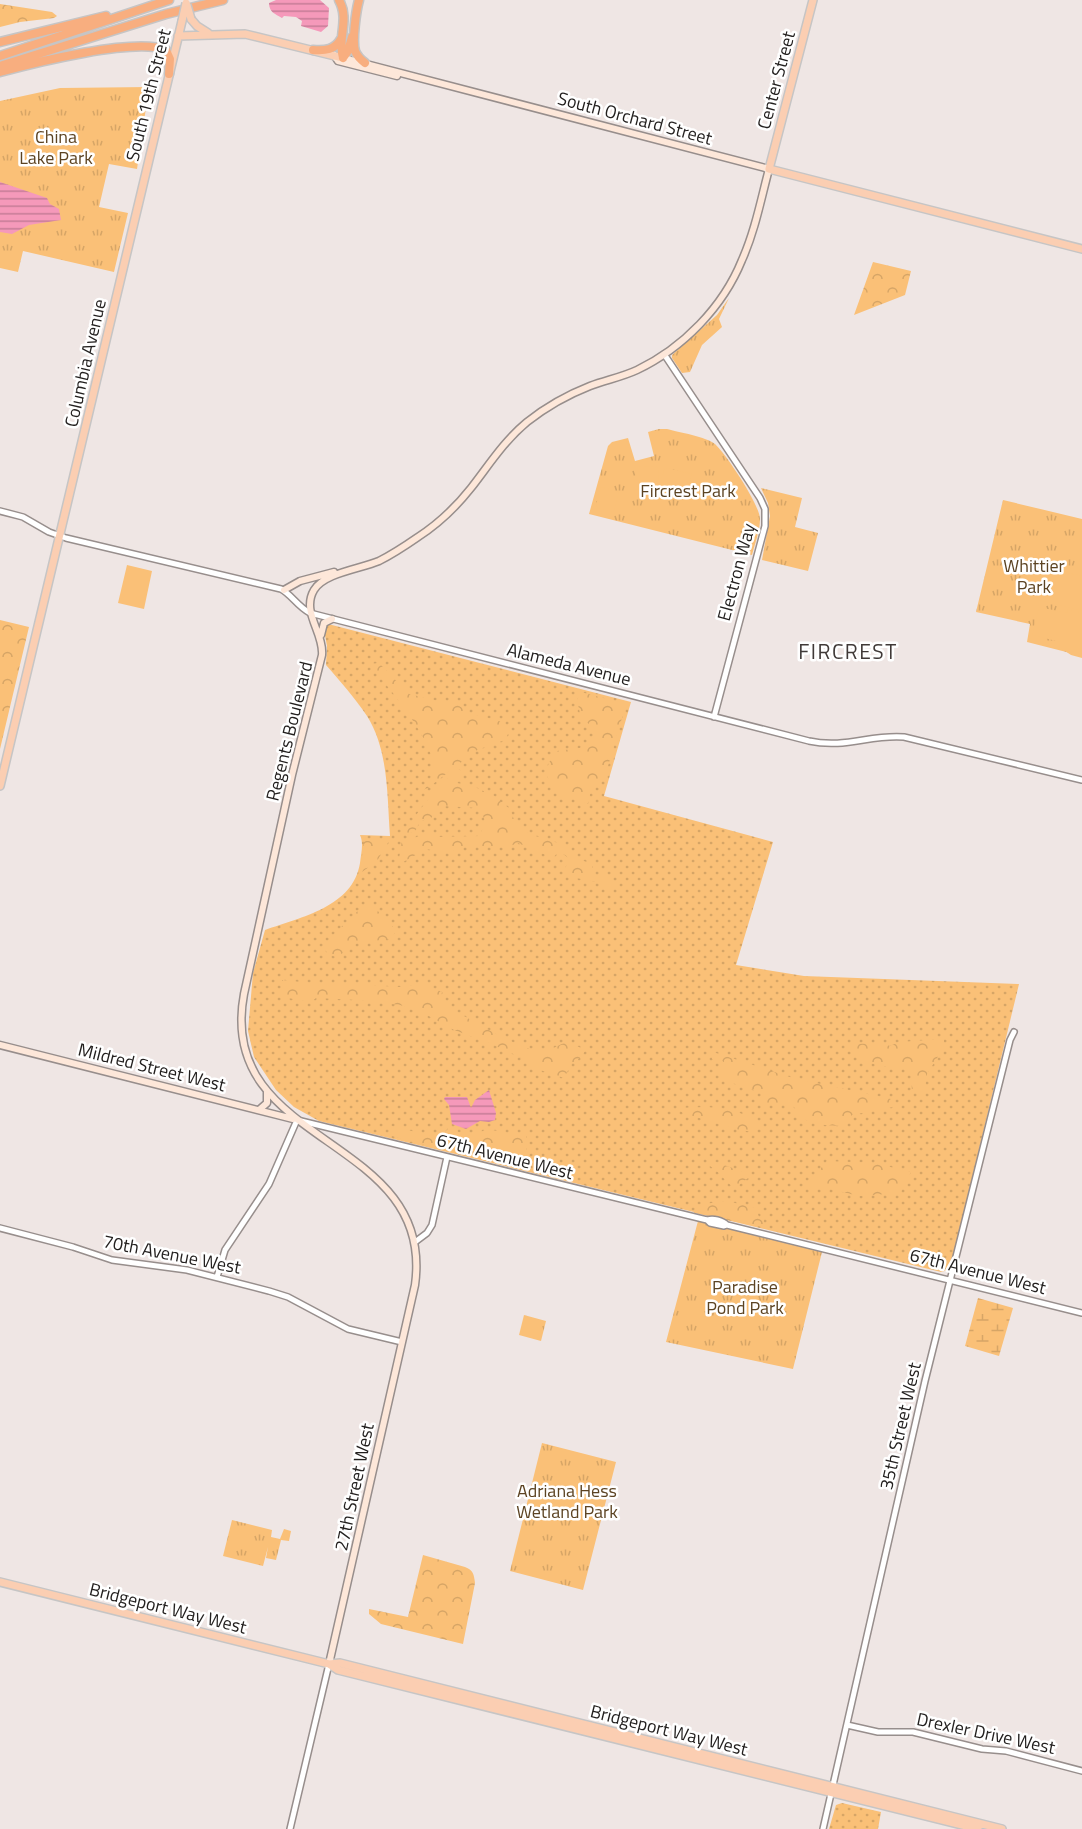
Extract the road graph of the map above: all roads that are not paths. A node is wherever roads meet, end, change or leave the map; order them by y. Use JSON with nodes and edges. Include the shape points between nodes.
{"nodes":[{"id":1,"x":162,"y":0,"type":"edge"},
{"id":2,"x":169,"y":0,"type":"edge"},
{"id":3,"x":204,"y":0,"type":"edge"},
{"id":4,"x":223,"y":0,"type":"edge"},
{"id":5,"x":339,"y":0,"type":"edge"},
{"id":6,"x":361,"y":0,"type":"edge"},
{"id":7,"x":813,"y":0,"type":"edge"},
{"id":8,"x":186,"y":1,"type":"edge"},
{"id":9,"x":166,"y":14,"type":"junction"},
{"id":10,"x":356,"y":20,"type":"junction"},
{"id":11,"x":343,"y":33,"type":"junction"},
{"id":12,"x":210,"y":34,"type":"junction"},
{"id":13,"x":178,"y":36,"type":"junction"},
{"id":14,"x":0,"y":42,"type":"edge"},
{"id":15,"x":313,"y":50,"type":"junction"},
{"id":16,"x":0,"y":56,"type":"edge"},
{"id":17,"x":338,"y":57,"type":"junction"},
{"id":18,"x":365,"y":63,"type":"junction"},
{"id":19,"x":0,"y":66,"type":"edge"},
{"id":20,"x":0,"y":72,"type":"edge"},
{"id":21,"x":169,"y":74,"type":"junction"},
{"id":22,"x":409,"y":75,"type":"junction"},
{"id":23,"x":769,"y":169,"type":"junction"},
{"id":24,"x":139,"y":196,"type":"joint"},
{"id":25,"x":1082,"y":249,"type":"edge"},
{"id":26,"x":664,"y":354,"type":"junction"},
{"id":27,"x":0,"y":511,"type":"edge"},
{"id":28,"x":59,"y":536,"type":"junction"},
{"id":29,"x":352,"y":571,"type":"junction"},
{"id":30,"x":284,"y":590,"type":"junction"},
{"id":31,"x":310,"y":613,"type":"junction"},
{"id":32,"x":332,"y":619,"type":"junction"},
{"id":33,"x":321,"y":639,"type":"junction"},
{"id":34,"x":714,"y":717,"type":"junction"},
{"id":35,"x":1082,"y":780,"type":"edge"},
{"id":36,"x":0,"y":786,"type":"edge"},
{"id":37,"x":1014,"y":1032,"type":"dead end"},
{"id":38,"x":0,"y":1045,"type":"edge"},
{"id":39,"x":267,"y":1091,"type":"junction"},
{"id":40,"x":258,"y":1110,"type":"junction"},
{"id":41,"x":297,"y":1120,"type":"junction"},
{"id":42,"x":447,"y":1157,"type":"junction"},
{"id":43,"x":0,"y":1228,"type":"edge"},
{"id":44,"x":416,"y":1242,"type":"junction"},
{"id":45,"x":217,"y":1277,"type":"junction"},
{"id":46,"x":950,"y":1279,"type":"junction"},
{"id":47,"x":1082,"y":1313,"type":"edge"},
{"id":48,"x":402,"y":1342,"type":"junction"},
{"id":49,"x":0,"y":1582,"type":"edge"},
{"id":50,"x":329,"y":1664,"type":"junction"},
{"id":51,"x":847,"y":1725,"type":"junction"},
{"id":52,"x":1082,"y":1771,"type":"edge"},
{"id":53,"x":833,"y":1789,"type":"junction"},
{"id":54,"x":290,"y":1829,"type":"edge"},
{"id":55,"x":823,"y":1829,"type":"edge"},
{"id":56,"x":978,"y":1829,"type":"edge"},
{"id":57,"x":1002,"y":1829,"type":"edge"}],
"edges":[{"from":1,"to":14,"type":"highway"},
{"from":2,"to":16,"type":"highway"},
{"from":3,"to":9,"type":"highway"},
{"from":4,"to":9,"type":"highway"},
{"from":5,"to":11,"type":"highway","via":[[345,15]]},
{"from":6,"to":10,"type":"highway"},
{"from":7,"to":23,"type":"main road","name":"Center Street"},
{"from":8,"to":12,"type":"main road","bridge":true,"via":[[196,26]]},
{"from":8,"to":13,"type":"main road","name":"South 19th Street","bridge":true},
{"from":9,"to":19,"type":"highway"},
{"from":10,"to":17,"type":"highway","via":[[348,51]]},
{"from":10,"to":18,"type":"highway","via":[[355,47]]},
{"from":11,"to":15,"type":"highway","via":[[333,48]]},
{"from":11,"to":17,"type":"highway"},
{"from":12,"to":13,"type":"main road","name":"South Orchard Street"},
{"from":12,"to":15,"type":"main road","name":"South Orchard Street","via":[[253,35]]},
{"from":13,"to":21,"type":"main road","name":"South 19th Street"},
{"from":15,"to":17,"type":"main road","name":"South Orchard Street"},
{"from":17,"to":18,"type":"main road","name":"South Orchard Street"},
{"from":17,"to":22,"type":"main road","via":[[338,61],[384,73],[405,78]]},
{"from":18,"to":22,"type":"main road","name":"South Orchard Street"},
{"from":20,"to":21,"type":"highway","via":[[140,46],[166,50]]},
{"from":21,"to":24,"type":"main road","name":"South 19th Street"},
{"from":22,"to":23,"type":"main road","name":"South Orchard Street"},
{"from":23,"to":25,"type":"main road","name":"South Orchard Street"},
{"from":23,"to":26,"type":"main road","via":[[747,248],[735,275],[712,310]]},
{"from":24,"to":28,"type":"main road","name":"Columbia Avenue"},
{"from":26,"to":29,"type":"main road","via":[[638,369],[576,392],[541,412],[515,433],[440,521],[392,554]]},
{"from":26,"to":34,"type":"street","name":"Electron Way","via":[[765,509],[765,526]]},
{"from":27,"to":28,"type":"street"},
{"from":28,"to":30,"type":"street"},
{"from":28,"to":36,"type":"main road"},
{"from":29,"to":30,"type":"main road","via":[[315,576]]},
{"from":29,"to":31,"type":"main road","via":[[318,585],[309,603]]},
{"from":30,"to":31,"type":"street","name":"Alameda Avenue"},
{"from":31,"to":32,"type":"street","name":"Alameda Avenue"},
{"from":31,"to":33,"type":"main road","name":"Regents Boulevard"},
{"from":32,"to":33,"type":"main road","via":[[324,623]]},
{"from":32,"to":34,"type":"street","name":"Alameda Avenue"},
{"from":33,"to":39,"type":"main road","name":"Regents Boulevard","via":[[322,655],[242,1011],[246,1049],[256,1076]]},
{"from":34,"to":35,"type":"street","name":"Alameda Avenue","via":[[824,744],[887,737],[914,739]]},
{"from":37,"to":46,"type":"street","name":"35th Street West"},
{"from":38,"to":40,"type":"main road","name":"Mildred Street West"},
{"from":39,"to":40,"type":"main road","via":[[267,1103]]},
{"from":39,"to":41,"type":"main road","name":"Regents Boulevard"},
{"from":40,"to":41,"type":"main road","name":"Mildred Street West"},
{"from":41,"to":42,"type":"street","name":"67th Avenue West"},
{"from":41,"to":44,"type":"main road","name":"Regents Boulevard","via":[[385,1187],[405,1215]]},
{"from":41,"to":45,"type":"street","via":[[272,1177],[225,1250]]},
{"from":42,"to":44,"type":"street","via":[[432,1225]]},
{"from":42,"to":46,"type":"street","name":"67th Avenue West"},
{"from":43,"to":45,"type":"street","name":"70th Avenue West","via":[[112,1260]]},
{"from":44,"to":48,"type":"main road","name":"27th Street West","via":[[416,1286]]},
{"from":45,"to":48,"type":"street","name":"70th Avenue West","via":[[282,1294],[348,1329]]},
{"from":46,"to":47,"type":"street","name":"67th Avenue West"},
{"from":46,"to":51,"type":"street","name":"35th Street West"},
{"from":48,"to":50,"type":"main road","name":"27th Street West"},
{"from":49,"to":50,"type":"main road","name":"Bridgeport Way West"},
{"from":50,"to":53,"type":"main road","name":"Bridgeport Way West"},
{"from":50,"to":54,"type":"street","name":"27th Street West"},
{"from":51,"to":52,"type":"street","name":"Drexler Drive West","via":[[878,1732],[913,1732]]},
{"from":51,"to":53,"type":"street","name":"35th Street West"},
{"from":53,"to":55,"type":"street","name":"35th Street West"},
{"from":53,"to":56,"type":"main road","name":"Bridgeport Way West"},
{"from":53,"to":57,"type":"main road","name":"Bridgeport Way West"}]}
